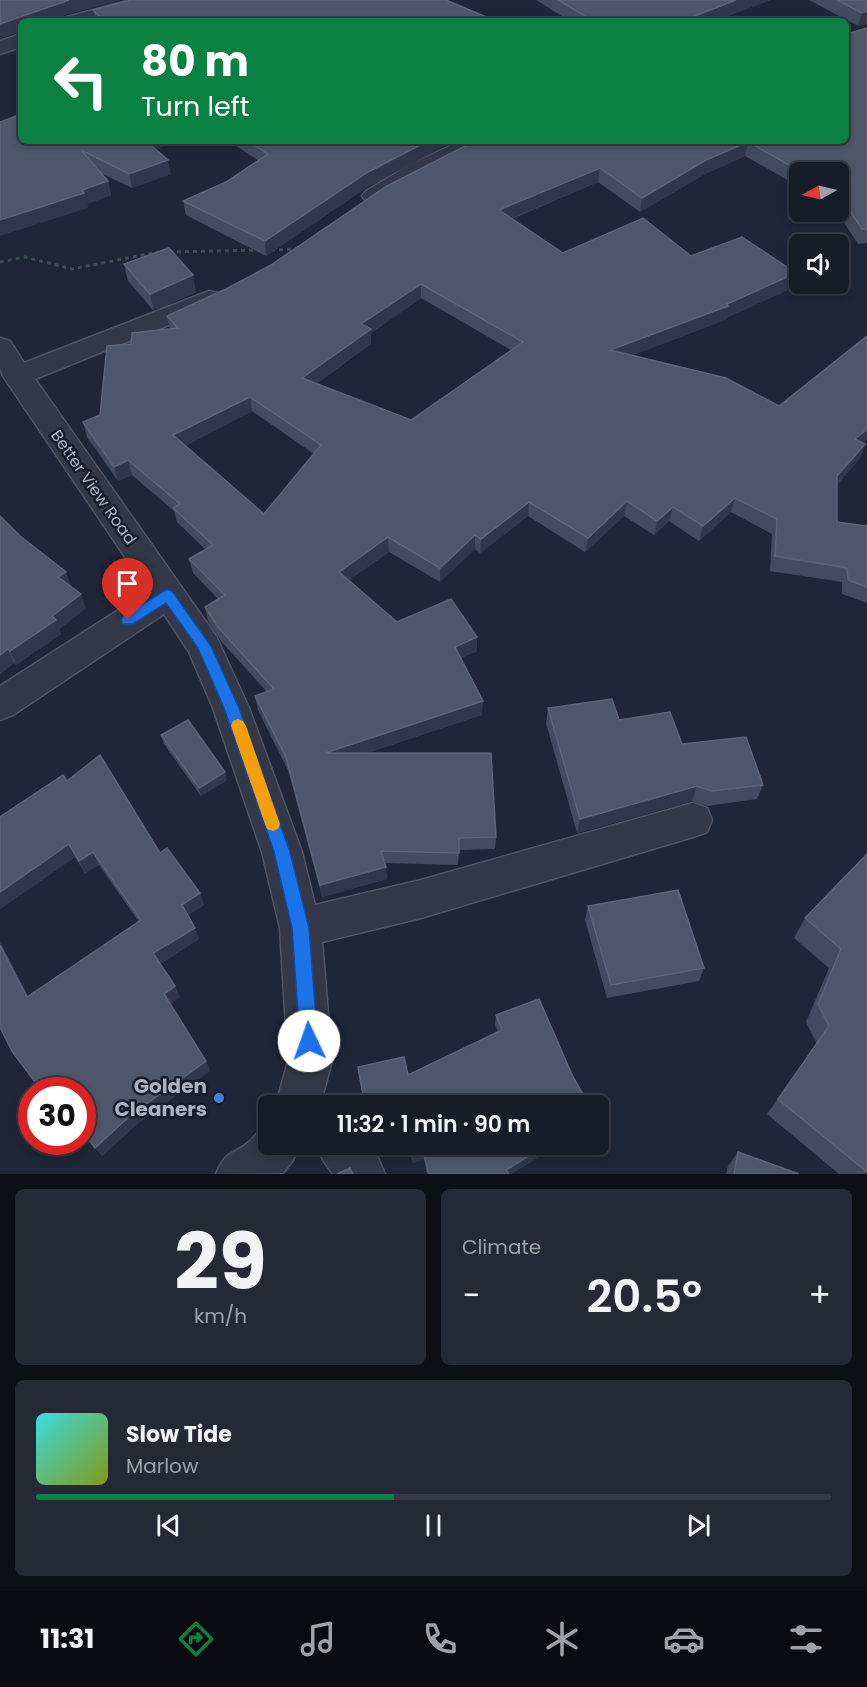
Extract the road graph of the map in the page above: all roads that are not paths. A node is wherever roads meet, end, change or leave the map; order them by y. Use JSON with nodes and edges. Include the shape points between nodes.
{"nodes":[{"id":1,"x":153,"y":0,"type":"edge"},
{"id":2,"x":85,"y":18,"type":"edge"},
{"id":3,"x":18,"y":41,"type":"edge"},
{"id":4,"x":0,"y":48,"type":"edge"},
{"id":5,"x":473,"y":144,"type":"edge"},
{"id":6,"x":358,"y":207,"type":"edge"},
{"id":7,"x":230,"y":288,"type":"edge"},
{"id":8,"x":9,"y":361,"type":"edge"},
{"id":9,"x":167,"y":594,"type":"junction"},
{"id":10,"x":0,"y":705,"type":"edge"},
{"id":11,"x":693,"y":820,"type":"dead end"},
{"id":12,"x":300,"y":928,"type":"junction"},
{"id":13,"x":302,"y":1095,"type":"edge"},
{"id":14,"x":268,"y":1155,"type":"edge"},
{"id":15,"x":347,"y":1155,"type":"edge"},
{"id":16,"x":239,"y":1174,"type":"edge"},
{"id":17,"x":362,"y":1174,"type":"edge"}],
"edges":[{"from":1,"to":2,"type":"street"},
{"from":3,"to":4,"type":"street"},
{"from":5,"to":6,"type":"street","via":[[417,170]]},
{"from":7,"to":8,"type":"street","via":[[127,333]]},
{"from":8,"to":9,"type":"street","name":"Better View Road"},
{"from":9,"to":10,"type":"street"},
{"from":9,"to":12,"type":"street","name":"Better View Road","via":[[204,646],[231,708],[282,852]]},
{"from":11,"to":12,"type":"street","via":[[432,896]]},
{"from":12,"to":13,"type":"street","name":"Better View Road","via":[[310,1061]]},
{"from":14,"to":16,"type":"street"},
{"from":15,"to":17,"type":"street"}]}
